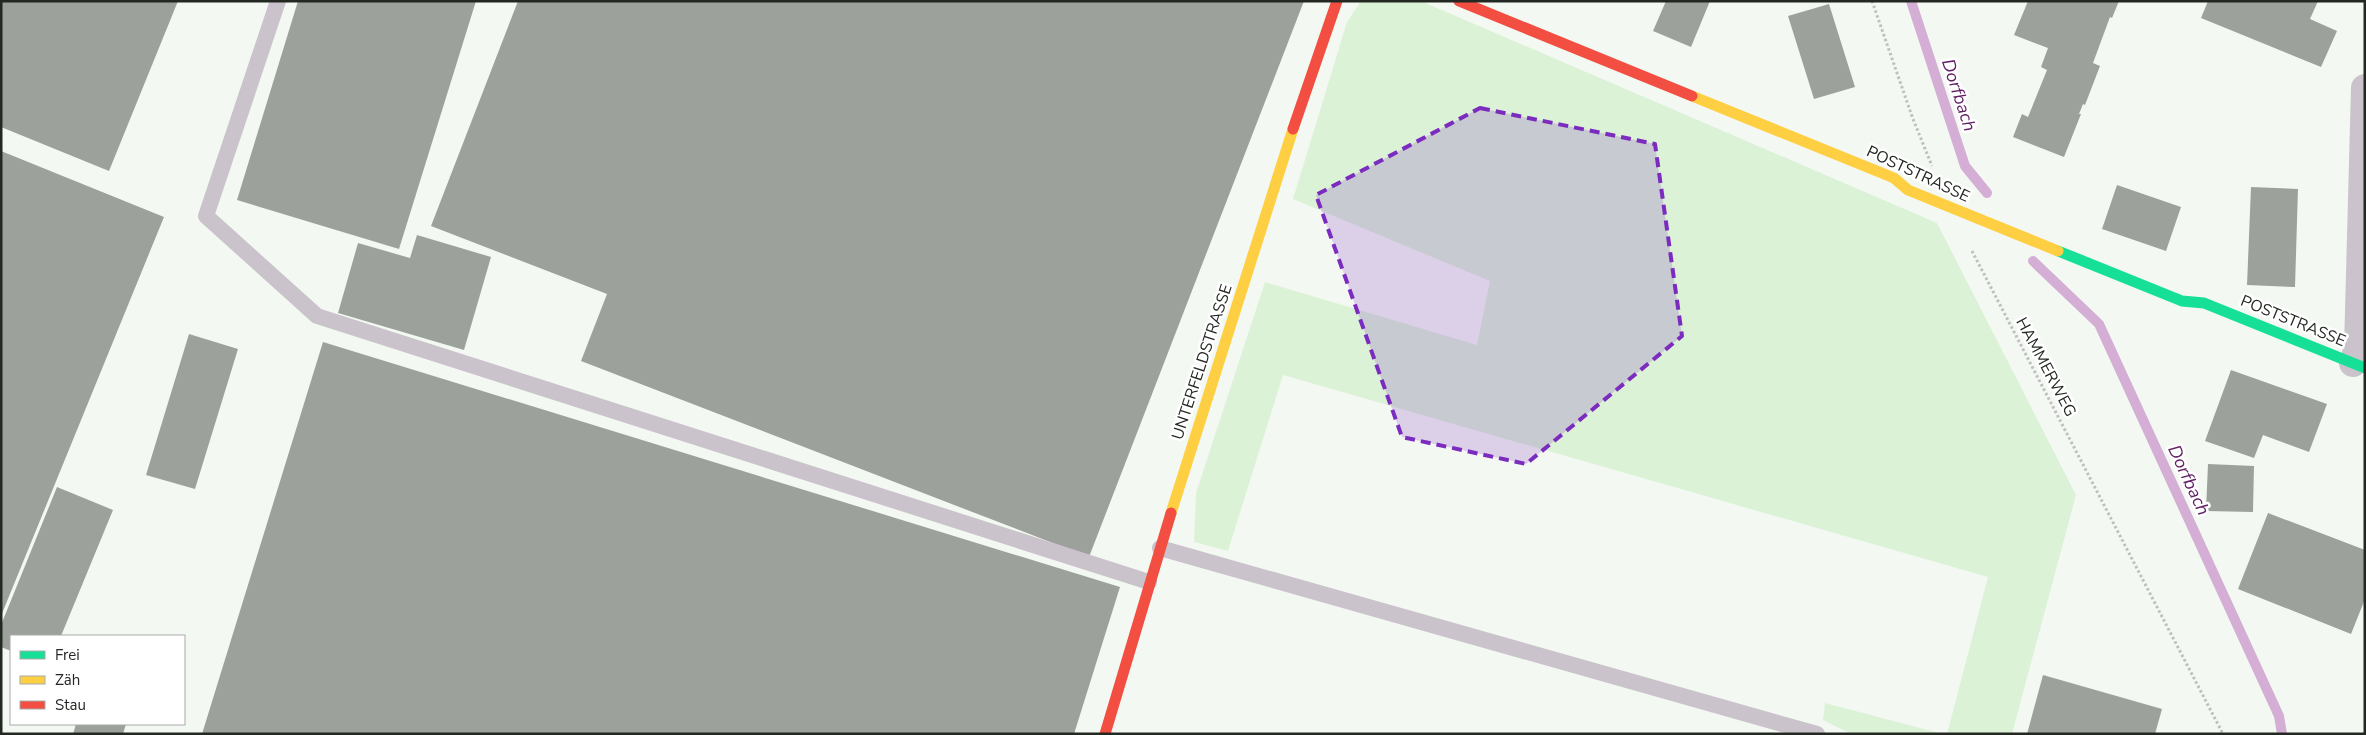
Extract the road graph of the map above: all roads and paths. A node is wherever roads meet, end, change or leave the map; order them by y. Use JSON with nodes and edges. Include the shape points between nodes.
{"nodes":[{"id":1,"x":278,"y":1,"type":"edge"},
{"id":2,"x":1337,"y":1,"type":"edge"},
{"id":3,"x":1460,"y":1,"type":"edge"},
{"id":4,"x":1872,"y":1,"type":"edge"},
{"id":5,"x":2364,"y":101,"type":"edge"},
{"id":6,"x":1950,"y":208,"type":"junction"},
{"id":7,"x":2359,"y":365,"type":"edge"},
{"id":8,"x":1160,"y":548,"type":"junction"},
{"id":9,"x":1149,"y":582,"type":"junction"},
{"id":10,"x":1105,"y":734,"type":"edge"},
{"id":11,"x":1817,"y":734,"type":"edge"},
{"id":12,"x":2223,"y":734,"type":"edge"}],
"edges":[{"from":1,"to":9,"type":"lane","via":[[206,216],[317,316]]},
{"from":2,"to":8,"type":"street","name":"UNTERFELDSTRASSE"},
{"from":3,"to":6,"type":"street","name":"POSTSTRASSE","via":[[1894,178],[1908,190]]},
{"from":4,"to":6,"type":"path","name":"HAMMERWEG","via":[[1913,119]]},
{"from":5,"to":7,"type":"street"},
{"from":6,"to":7,"type":"street","name":"POSTSTRASSE","via":[[2182,301],[2204,303]]},
{"from":6,"to":12,"type":"path","name":"HAMMERWEG"},
{"from":8,"to":9,"type":"street","name":"UNTERFELDSTRASSE"},
{"from":8,"to":11,"type":"lane"},
{"from":9,"to":10,"type":"street","name":"UNTERFELDSTRASSE"}]}
